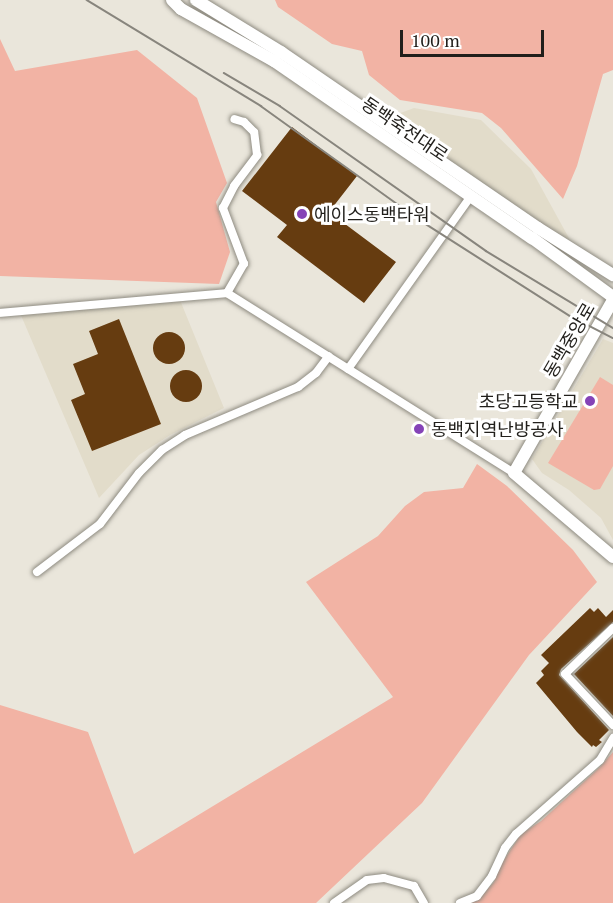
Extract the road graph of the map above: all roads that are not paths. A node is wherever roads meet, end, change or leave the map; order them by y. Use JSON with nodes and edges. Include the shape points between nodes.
{"nodes":[{"id":1,"x":172,"y":0,"type":"edge"},
{"id":2,"x":196,"y":0,"type":"edge"},
{"id":3,"x":234,"y":119,"type":"dead end"},
{"id":4,"x":471,"y":196,"type":"junction"},
{"id":5,"x":613,"y":275,"type":"edge"},
{"id":6,"x":227,"y":293,"type":"junction"},
{"id":7,"x":613,"y":299,"type":"edge"},
{"id":8,"x":0,"y":313,"type":"edge"},
{"id":9,"x":329,"y":356,"type":"junction"},
{"id":10,"x":348,"y":369,"type":"junction"},
{"id":11,"x":514,"y":473,"type":"junction"},
{"id":12,"x":613,"y":557,"type":"edge"},
{"id":13,"x":37,"y":572,"type":"dead end"},
{"id":14,"x":613,"y":628,"type":"edge"},
{"id":15,"x":613,"y":725,"type":"edge"},
{"id":16,"x":613,"y":738,"type":"edge"},
{"id":17,"x":334,"y":903,"type":"edge"},
{"id":18,"x":424,"y":903,"type":"edge"},
{"id":19,"x":460,"y":903,"type":"edge"}],
"edges":[{"from":1,"to":4,"type":"main road","name":"동백죽전대로","via":[[181,9],[274,61]]},
{"from":2,"to":5,"type":"main road","name":"동백죽전대로"},
{"from":3,"to":6,"type":"street","via":[[254,132],[256,155],[223,208],[244,264]]},
{"from":4,"to":7,"type":"main road","name":"동백죽전대로"},
{"from":4,"to":10,"type":"street"},
{"from":6,"to":8,"type":"street"},
{"from":6,"to":9,"type":"street"},
{"from":7,"to":11,"type":"main road","name":"동백중앙로"},
{"from":9,"to":10,"type":"street"},
{"from":9,"to":13,"type":"street","via":[[298,387],[185,435],[162,450],[100,524]]},
{"from":10,"to":11,"type":"street"},
{"from":11,"to":12,"type":"main road"},
{"from":14,"to":15,"type":"street","via":[[565,674]]},
{"from":16,"to":19,"type":"street","via":[[600,760],[516,834],[481,891]]},
{"from":17,"to":18,"type":"street","via":[[368,880],[384,878],[414,886]]}]}
